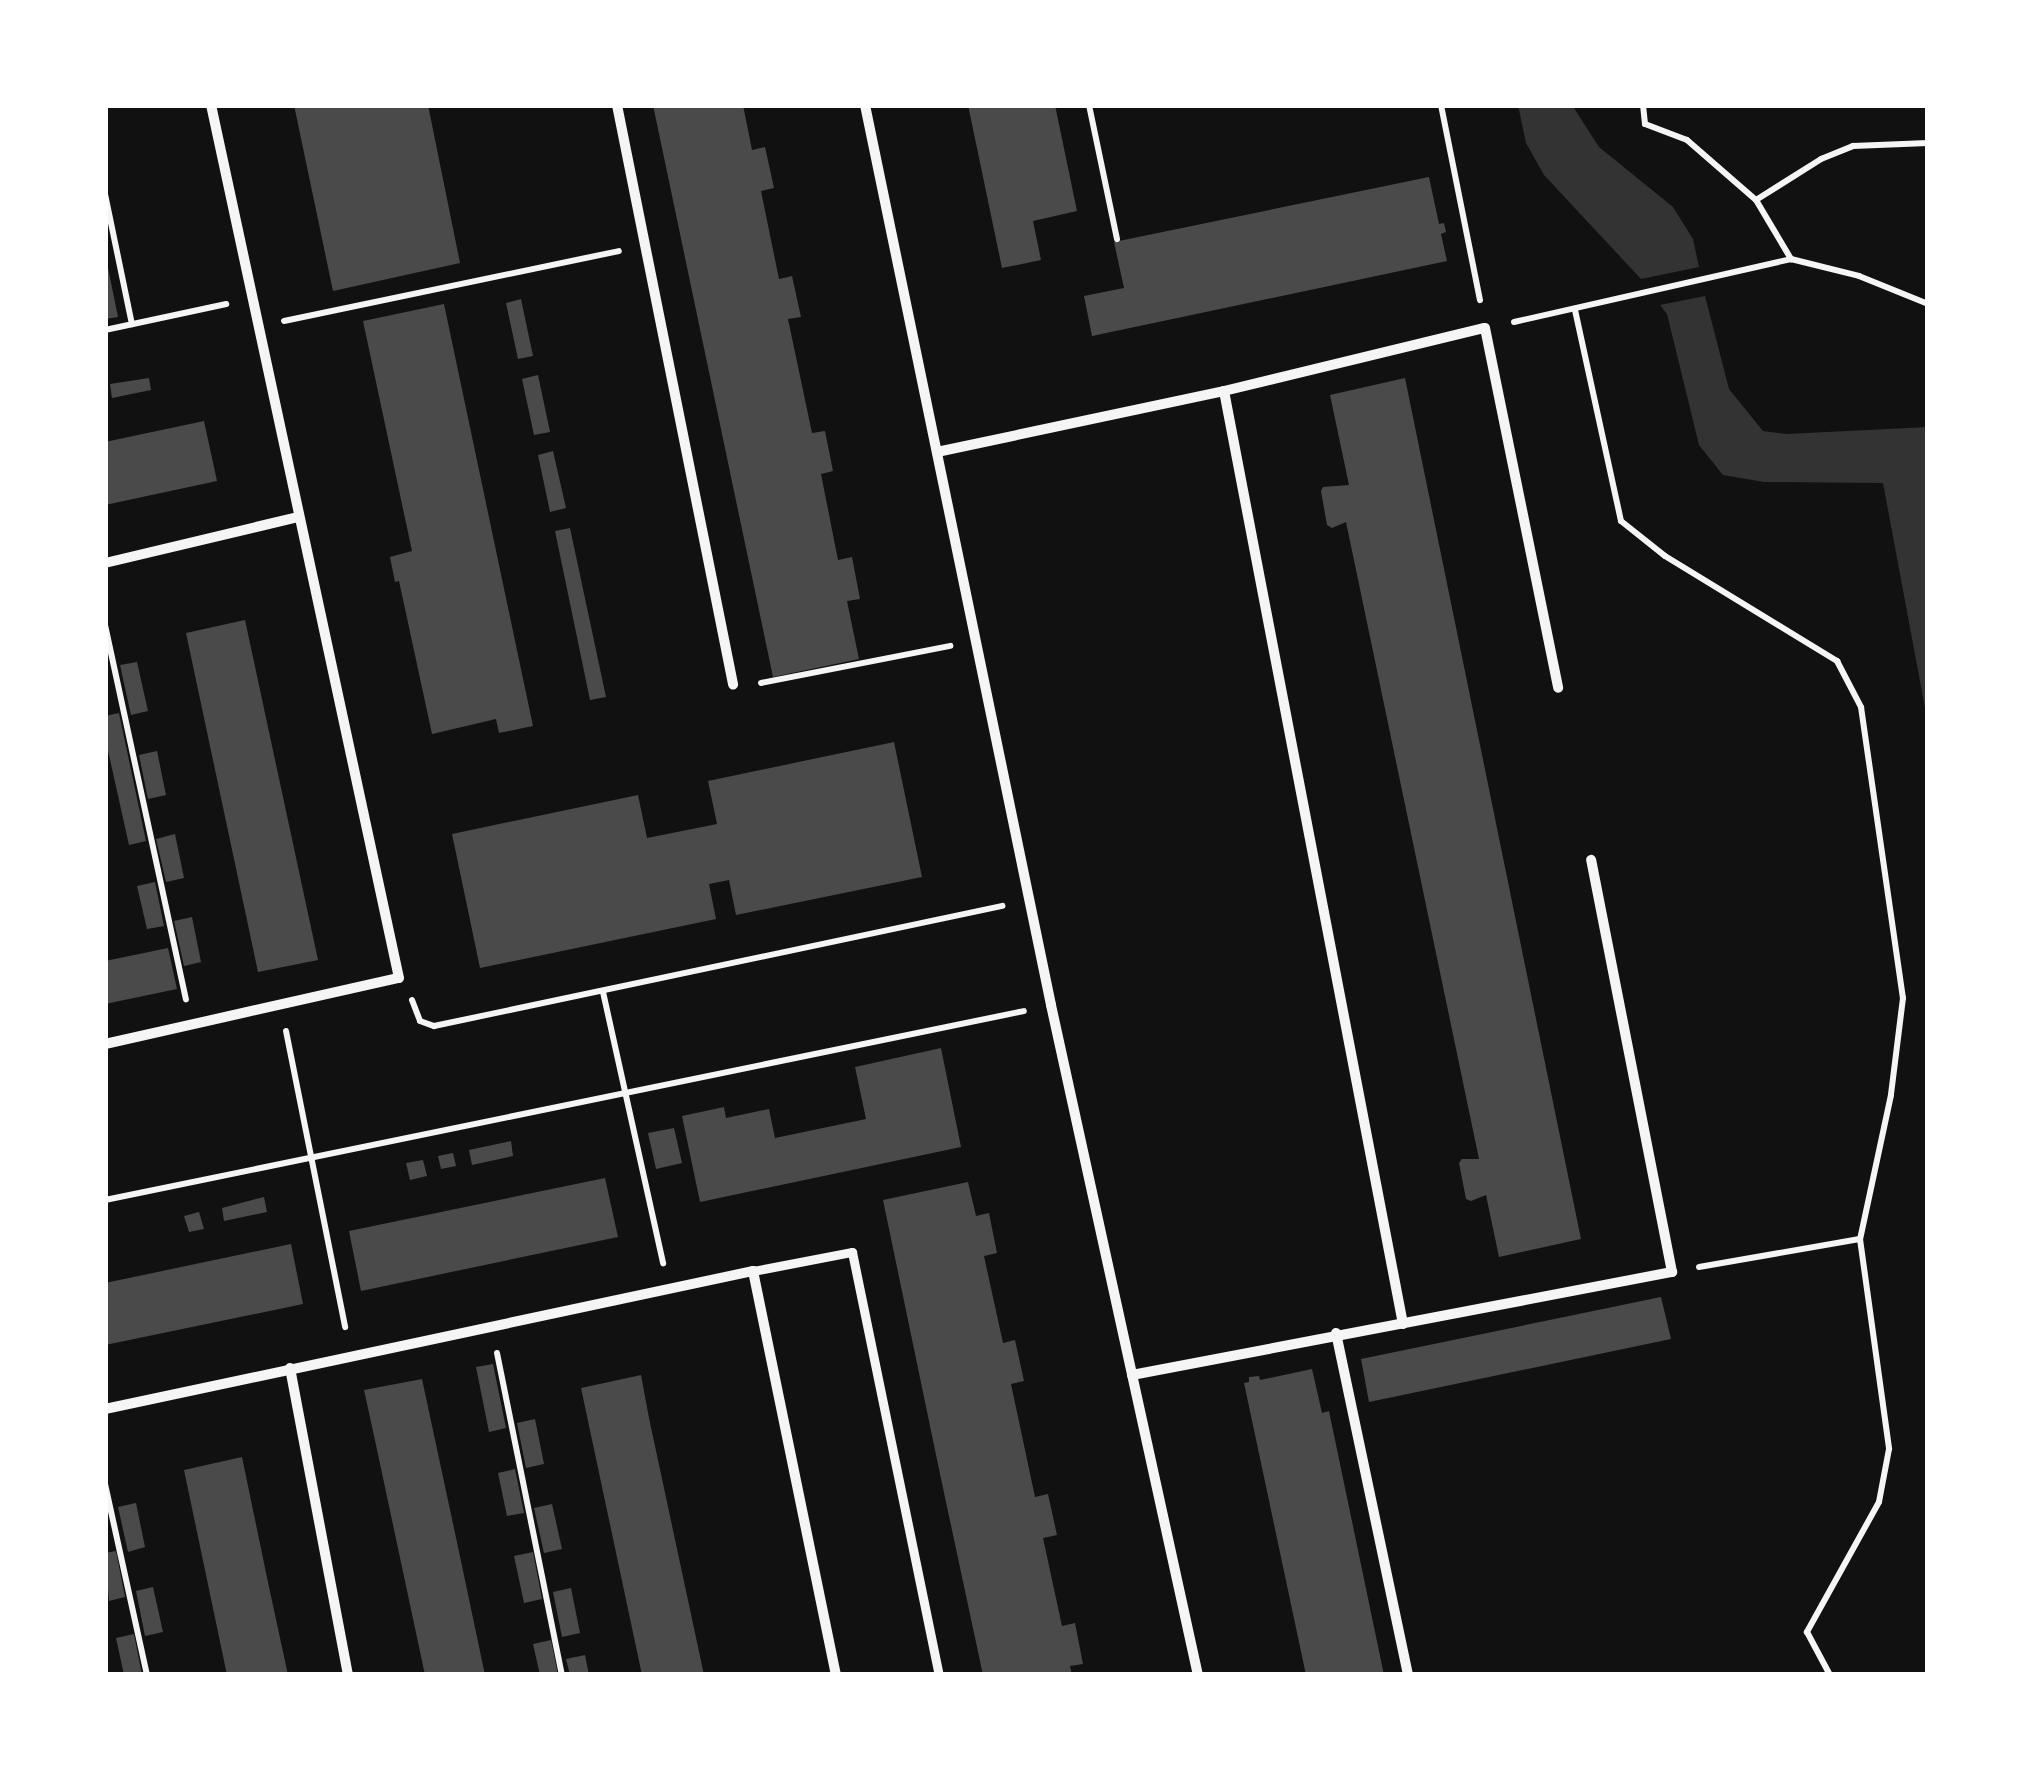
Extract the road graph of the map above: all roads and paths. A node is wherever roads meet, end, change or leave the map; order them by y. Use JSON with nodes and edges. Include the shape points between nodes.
{"nodes":[{"id":1,"x":211,"y":105,"type":"edge"},
{"id":2,"x":617,"y":105,"type":"edge"},
{"id":3,"x":864,"y":105,"type":"edge"},
{"id":4,"x":1090,"y":105,"type":"edge"},
{"id":5,"x":1441,"y":105,"type":"edge"},
{"id":6,"x":1643,"y":105,"type":"edge"},
{"id":7,"x":1928,"y":143,"type":"edge"},
{"id":8,"x":105,"y":194,"type":"edge"},
{"id":9,"x":1756,"y":200,"type":"junction"},
{"id":10,"x":1117,"y":239,"type":"dead end"},
{"id":11,"x":645,"y":246,"type":"junction"},
{"id":12,"x":1790,"y":259,"type":"junction"},
{"id":13,"x":252,"y":299,"type":"junction"},
{"id":14,"x":1928,"y":304,"type":"edge"},
{"id":15,"x":1575,"y":310,"type":"junction"},
{"id":16,"x":132,"y":324,"type":"junction"},
{"id":17,"x":258,"y":326,"type":"junction"},
{"id":18,"x":1485,"y":328,"type":"junction"},
{"id":19,"x":105,"y":330,"type":"edge"},
{"id":20,"x":1224,"y":391,"type":"junction"},
{"id":21,"x":936,"y":452,"type":"junction"},
{"id":22,"x":298,"y":517,"type":"junction"},
{"id":23,"x":105,"y":563,"type":"edge"},
{"id":24,"x":105,"y":625,"type":"edge"},
{"id":25,"x":975,"y":641,"type":"junction"},
{"id":26,"x":733,"y":684,"type":"joint"},
{"id":27,"x":1558,"y":688,"type":"dead end"},
{"id":28,"x":1591,"y":860,"type":"dead end"},
{"id":29,"x":1028,"y":900,"type":"junction"},
{"id":30,"x":399,"y":978,"type":"junction"},
{"id":31,"x":184,"y":988,"type":"dead end"},
{"id":32,"x":603,"y":992,"type":"junction"},
{"id":33,"x":280,"y":1005,"type":"junction"},
{"id":34,"x":1051,"y":1005,"type":"junction"},
{"id":35,"x":105,"y":1044,"type":"edge"},
{"id":36,"x":626,"y":1093,"type":"junction"},
{"id":37,"x":311,"y":1158,"type":"junction"},
{"id":38,"x":105,"y":1200,"type":"edge"},
{"id":39,"x":1860,"y":1239,"type":"junction"},
{"id":40,"x":753,"y":1271,"type":"junction"},
{"id":41,"x":1672,"y":1272,"type":"junction"},
{"id":42,"x":668,"y":1288,"type":"junction"},
{"id":43,"x":1403,"y":1324,"type":"junction"},
{"id":44,"x":492,"y":1326,"type":"junction"},
{"id":45,"x":1336,"y":1332,"type":"junction"},
{"id":46,"x":351,"y":1356,"type":"junction"},
{"id":47,"x":290,"y":1368,"type":"junction"},
{"id":48,"x":1132,"y":1374,"type":"junction"},
{"id":49,"x":105,"y":1409,"type":"edge"},
{"id":50,"x":105,"y":1484,"type":"edge"},
{"id":51,"x":147,"y":1675,"type":"edge"},
{"id":52,"x":348,"y":1675,"type":"edge"},
{"id":53,"x":562,"y":1675,"type":"edge"},
{"id":54,"x":836,"y":1675,"type":"edge"},
{"id":55,"x":939,"y":1675,"type":"edge"},
{"id":56,"x":1198,"y":1675,"type":"edge"},
{"id":57,"x":1408,"y":1675,"type":"edge"},
{"id":58,"x":1830,"y":1675,"type":"edge"}],
"edges":[{"from":1,"to":13,"type":"street"},
{"from":2,"to":11,"type":"street"},
{"from":3,"to":21,"type":"street"},
{"from":4,"to":10,"type":"path"},
{"from":5,"to":18,"type":"path"},
{"from":6,"to":9,"type":"path","via":[[1645,124],[1687,140]]},
{"from":7,"to":9,"type":"path","via":[[1853,146]]},
{"from":8,"to":16,"type":"path"},
{"from":9,"to":12,"type":"path"},
{"from":11,"to":17,"type":"path"},
{"from":11,"to":26,"type":"street"},
{"from":12,"to":14,"type":"path"},
{"from":12,"to":15,"type":"path"},
{"from":13,"to":16,"type":"path"},
{"from":13,"to":17,"type":"street"},
{"from":15,"to":18,"type":"path"},
{"from":15,"to":39,"type":"path","via":[[1622,521],[1665,556],[1837,661],[1861,707],[1902,998],[1891,1094]]},
{"from":16,"to":19,"type":"path"},
{"from":17,"to":22,"type":"street"},
{"from":18,"to":20,"type":"street"},
{"from":18,"to":27,"type":"street"},
{"from":20,"to":21,"type":"street"},
{"from":20,"to":43,"type":"street"},
{"from":21,"to":25,"type":"street"},
{"from":22,"to":23,"type":"street"},
{"from":22,"to":30,"type":"street"},
{"from":24,"to":31,"type":"path"},
{"from":25,"to":26,"type":"path","via":[[775,683]]},
{"from":25,"to":29,"type":"street"},
{"from":28,"to":41,"type":"street"},
{"from":29,"to":32,"type":"path"},
{"from":29,"to":34,"type":"street"},
{"from":30,"to":32,"type":"path","via":[[420,1021],[434,1026]]},
{"from":30,"to":33,"type":"street"},
{"from":32,"to":36,"type":"path"},
{"from":33,"to":35,"type":"street"},
{"from":33,"to":37,"type":"path"},
{"from":34,"to":36,"type":"path"},
{"from":34,"to":48,"type":"street"},
{"from":36,"to":37,"type":"path"},
{"from":36,"to":42,"type":"path"},
{"from":37,"to":38,"type":"path"},
{"from":37,"to":46,"type":"path"},
{"from":39,"to":41,"type":"path"},
{"from":39,"to":58,"type":"path","via":[[1889,1449],[1879,1502],[1808,1632]]},
{"from":40,"to":42,"type":"street"},
{"from":40,"to":54,"type":"street"},
{"from":40,"to":55,"type":"street","via":[[852,1252]]},
{"from":41,"to":43,"type":"street"},
{"from":42,"to":44,"type":"street"},
{"from":43,"to":45,"type":"street"},
{"from":44,"to":46,"type":"street"},
{"from":44,"to":53,"type":"path"},
{"from":45,"to":48,"type":"street"},
{"from":45,"to":57,"type":"street"},
{"from":46,"to":47,"type":"street"},
{"from":47,"to":49,"type":"street"},
{"from":47,"to":52,"type":"street"},
{"from":48,"to":56,"type":"street"},
{"from":50,"to":51,"type":"path"}]}
